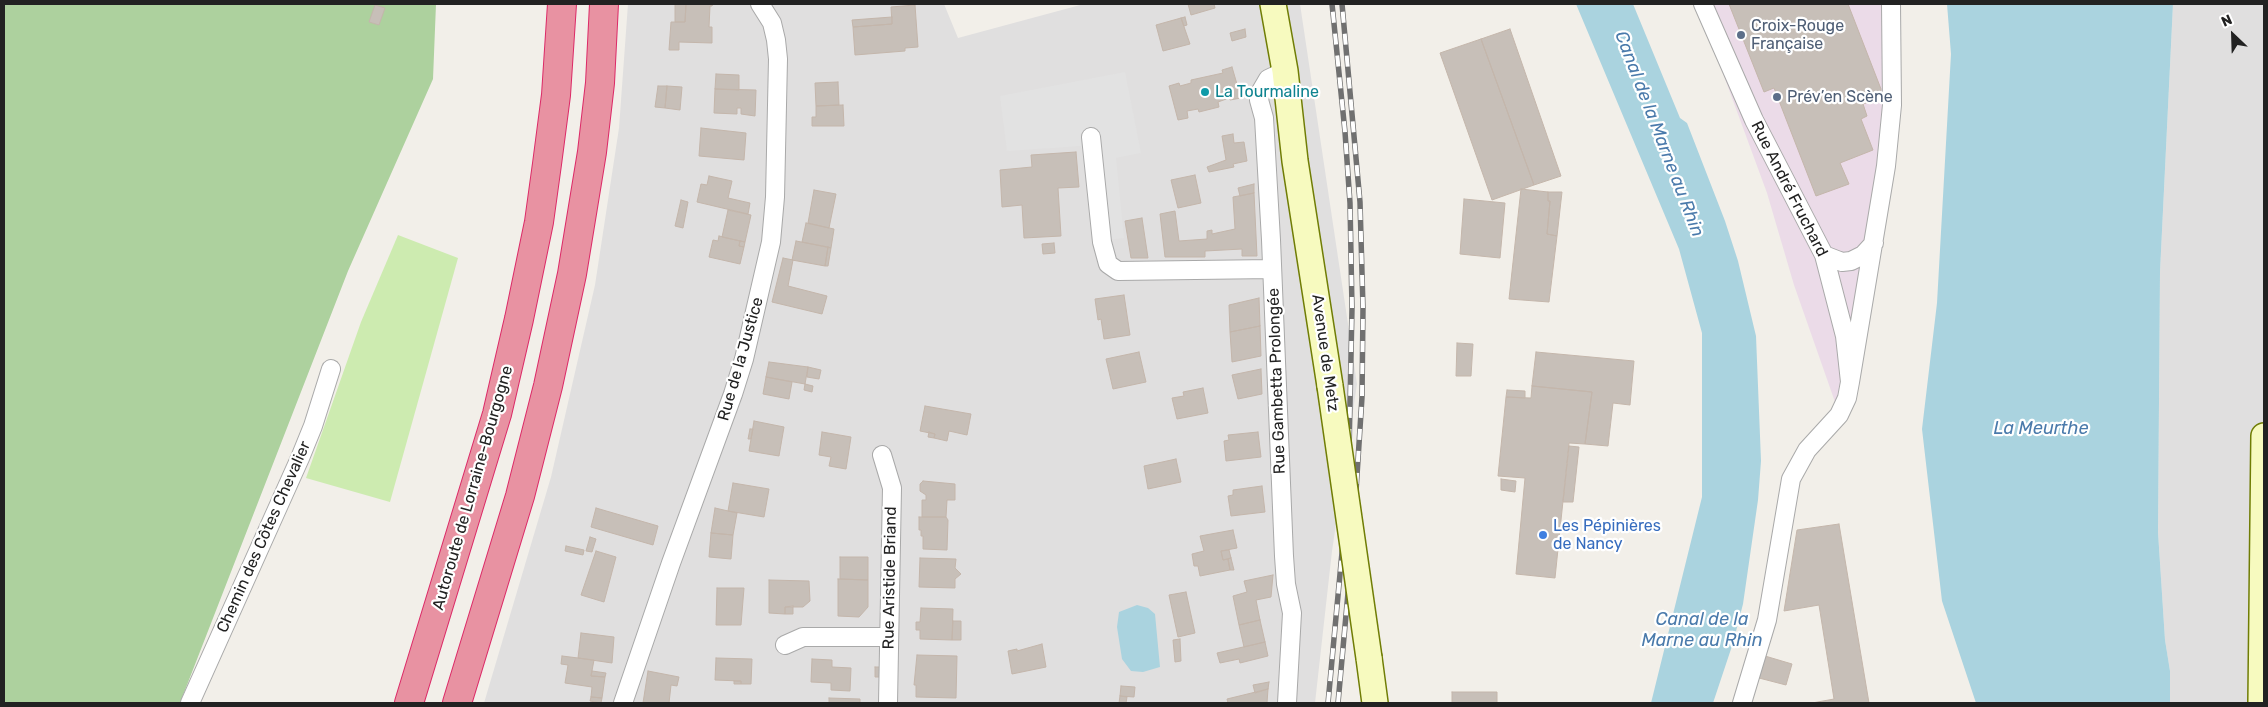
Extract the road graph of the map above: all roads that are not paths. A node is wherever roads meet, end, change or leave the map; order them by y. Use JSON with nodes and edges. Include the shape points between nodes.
{"nodes":[{"id":1,"x":562,"y":4,"type":"edge"},
{"id":2,"x":604,"y":4,"type":"edge"},
{"id":3,"x":760,"y":4,"type":"edge"},
{"id":4,"x":1273,"y":4,"type":"edge"},
{"id":5,"x":1703,"y":4,"type":"edge"},
{"id":6,"x":1891,"y":4,"type":"edge"},
{"id":7,"x":1285,"y":71,"type":"junction"},
{"id":8,"x":1091,"y":137,"type":"dead end"},
{"id":9,"x":1874,"y":243,"type":"junction"},
{"id":10,"x":1824,"y":256,"type":"junction"},
{"id":11,"x":1272,"y":268,"type":"junction"},
{"id":12,"x":331,"y":369,"type":"dead end"},
{"id":13,"x":1850,"y":382,"type":"junction"},
{"id":14,"x":2264,"y":436,"type":"edge"},
{"id":15,"x":882,"y":455,"type":"dead end"},
{"id":16,"x":888,"y":637,"type":"junction"},
{"id":17,"x":786,"y":645,"type":"dead end"},
{"id":18,"x":190,"y":703,"type":"edge"},
{"id":19,"x":409,"y":703,"type":"edge"},
{"id":20,"x":458,"y":703,"type":"edge"},
{"id":21,"x":623,"y":703,"type":"edge"},
{"id":22,"x":888,"y":703,"type":"edge"},
{"id":23,"x":1287,"y":703,"type":"edge"},
{"id":24,"x":1375,"y":703,"type":"edge"},
{"id":25,"x":1742,"y":703,"type":"edge"},
{"id":26,"x":2261,"y":703,"type":"edge"}],
"edges":[{"from":1,"to":19,"type":"highway","name":"Autoroute de Lorraine-Bourgogne","via":[[546,174],[521,309],[497,414]]},
{"from":2,"to":20,"type":"highway","via":[[592,152],[568,293],[520,496]]},
{"from":3,"to":21,"type":"street","name":"Rue de la Justice","via":[[772,23],[778,59],[769,250],[733,394]]},
{"from":4,"to":7,"type":"main road","name":"Avenue de Metz"},
{"from":5,"to":10,"type":"street","name":"Rue André Fruchard","via":[[1754,120]]},
{"from":6,"to":9,"type":"street","name":"Rue André Fruchard","via":[[1892,105]]},
{"from":7,"to":11,"type":"street","name":"Rue Gambetta Prolongée","via":[[1268,79],[1259,100],[1264,118]]},
{"from":7,"to":24,"type":"main road","name":"Avenue de Metz","bridge":true,"via":[[1295,161]]},
{"from":8,"to":11,"type":"street","via":[[1102,242],[1108,264],[1118,271]]},
{"from":9,"to":10,"type":"street","via":[[1863,255],[1850,261]]},
{"from":9,"to":13,"type":"street","name":"Rue André Fruchard"},
{"from":10,"to":13,"type":"street","name":"Rue André Fruchard","via":[[1845,336]]},
{"from":11,"to":23,"type":"street","name":"Rue Gambetta Prolongée","via":[[1284,556],[1292,613]]},
{"from":12,"to":18,"type":"street","name":"Chemin des Côtes Chevalier","via":[[300,458]]},
{"from":13,"to":25,"type":"street","name":"Rue André Fruchard","via":[[1839,415],[1807,450],[1791,479],[1769,610]]},
{"from":14,"to":26,"type":"main road"},
{"from":15,"to":16,"type":"street","name":"Rue Aristide Briand","via":[[892,488]]},
{"from":16,"to":17,"type":"street","via":[[803,637]]},
{"from":16,"to":22,"type":"street","name":"Rue Aristide Briand"}]}
